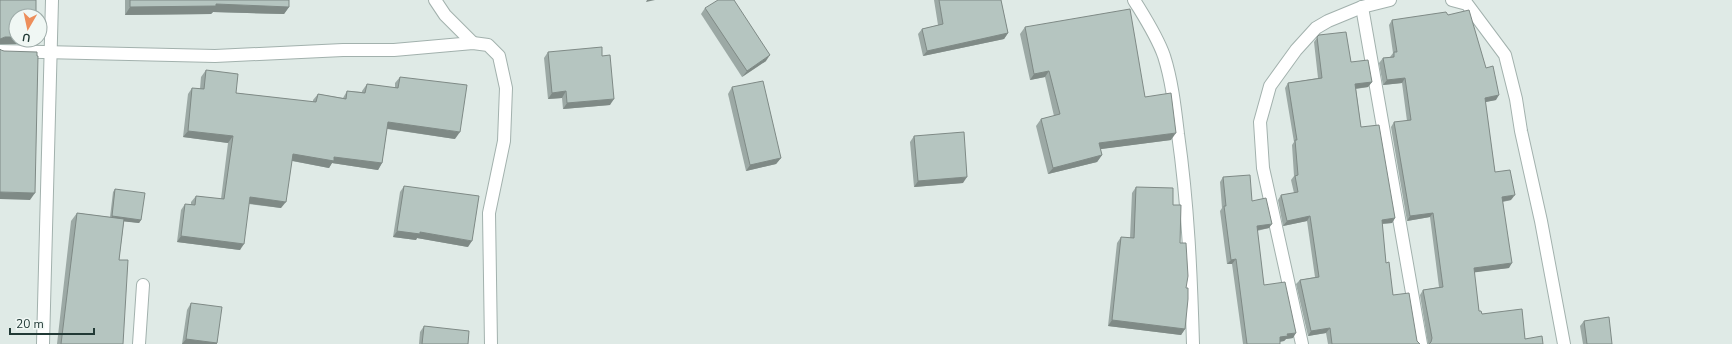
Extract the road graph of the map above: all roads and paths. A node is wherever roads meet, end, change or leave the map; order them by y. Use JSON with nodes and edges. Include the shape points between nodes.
{"nodes":[{"id":1,"x":52,"y":0,"type":"edge"},
{"id":2,"x":435,"y":0,"type":"edge"},
{"id":3,"x":1134,"y":0,"type":"edge"},
{"id":4,"x":1390,"y":0,"type":"edge"},
{"id":5,"x":1452,"y":0,"type":"edge"},
{"id":6,"x":1362,"y":7,"type":"junction"},
{"id":7,"x":473,"y":43,"type":"junction"},
{"id":8,"x":0,"y":51,"type":"edge"},
{"id":9,"x":50,"y":51,"type":"junction"},
{"id":10,"x":143,"y":285,"type":"dead end"},
{"id":11,"x":43,"y":344,"type":"edge"},
{"id":12,"x":139,"y":344,"type":"edge"},
{"id":13,"x":492,"y":344,"type":"edge"},
{"id":14,"x":1193,"y":344,"type":"edge"},
{"id":15,"x":1302,"y":344,"type":"edge"},
{"id":16,"x":1421,"y":344,"type":"edge"},
{"id":17,"x":1564,"y":344,"type":"edge"}],
"edges":[{"from":1,"to":9,"type":"street"},
{"from":2,"to":7,"type":"street","via":[[445,15]]},
{"from":3,"to":14,"type":"street","via":[[1150,26],[1164,57],[1174,99],[1189,236]]},
{"from":4,"to":6,"type":"street"},
{"from":5,"to":17,"type":"street","via":[[1468,4],[1505,55],[1541,221]]},
{"from":6,"to":15,"type":"street","via":[[1316,28],[1296,50],[1270,86],[1260,122],[1263,168]]},
{"from":6,"to":16,"type":"street"},
{"from":7,"to":9,"type":"street","via":[[394,50],[215,56]]},
{"from":7,"to":13,"type":"street","via":[[488,45],[499,56],[506,88],[504,141],[489,213]]},
{"from":8,"to":9,"type":"street"},
{"from":9,"to":11,"type":"street"},
{"from":10,"to":12,"type":"street"}]}
